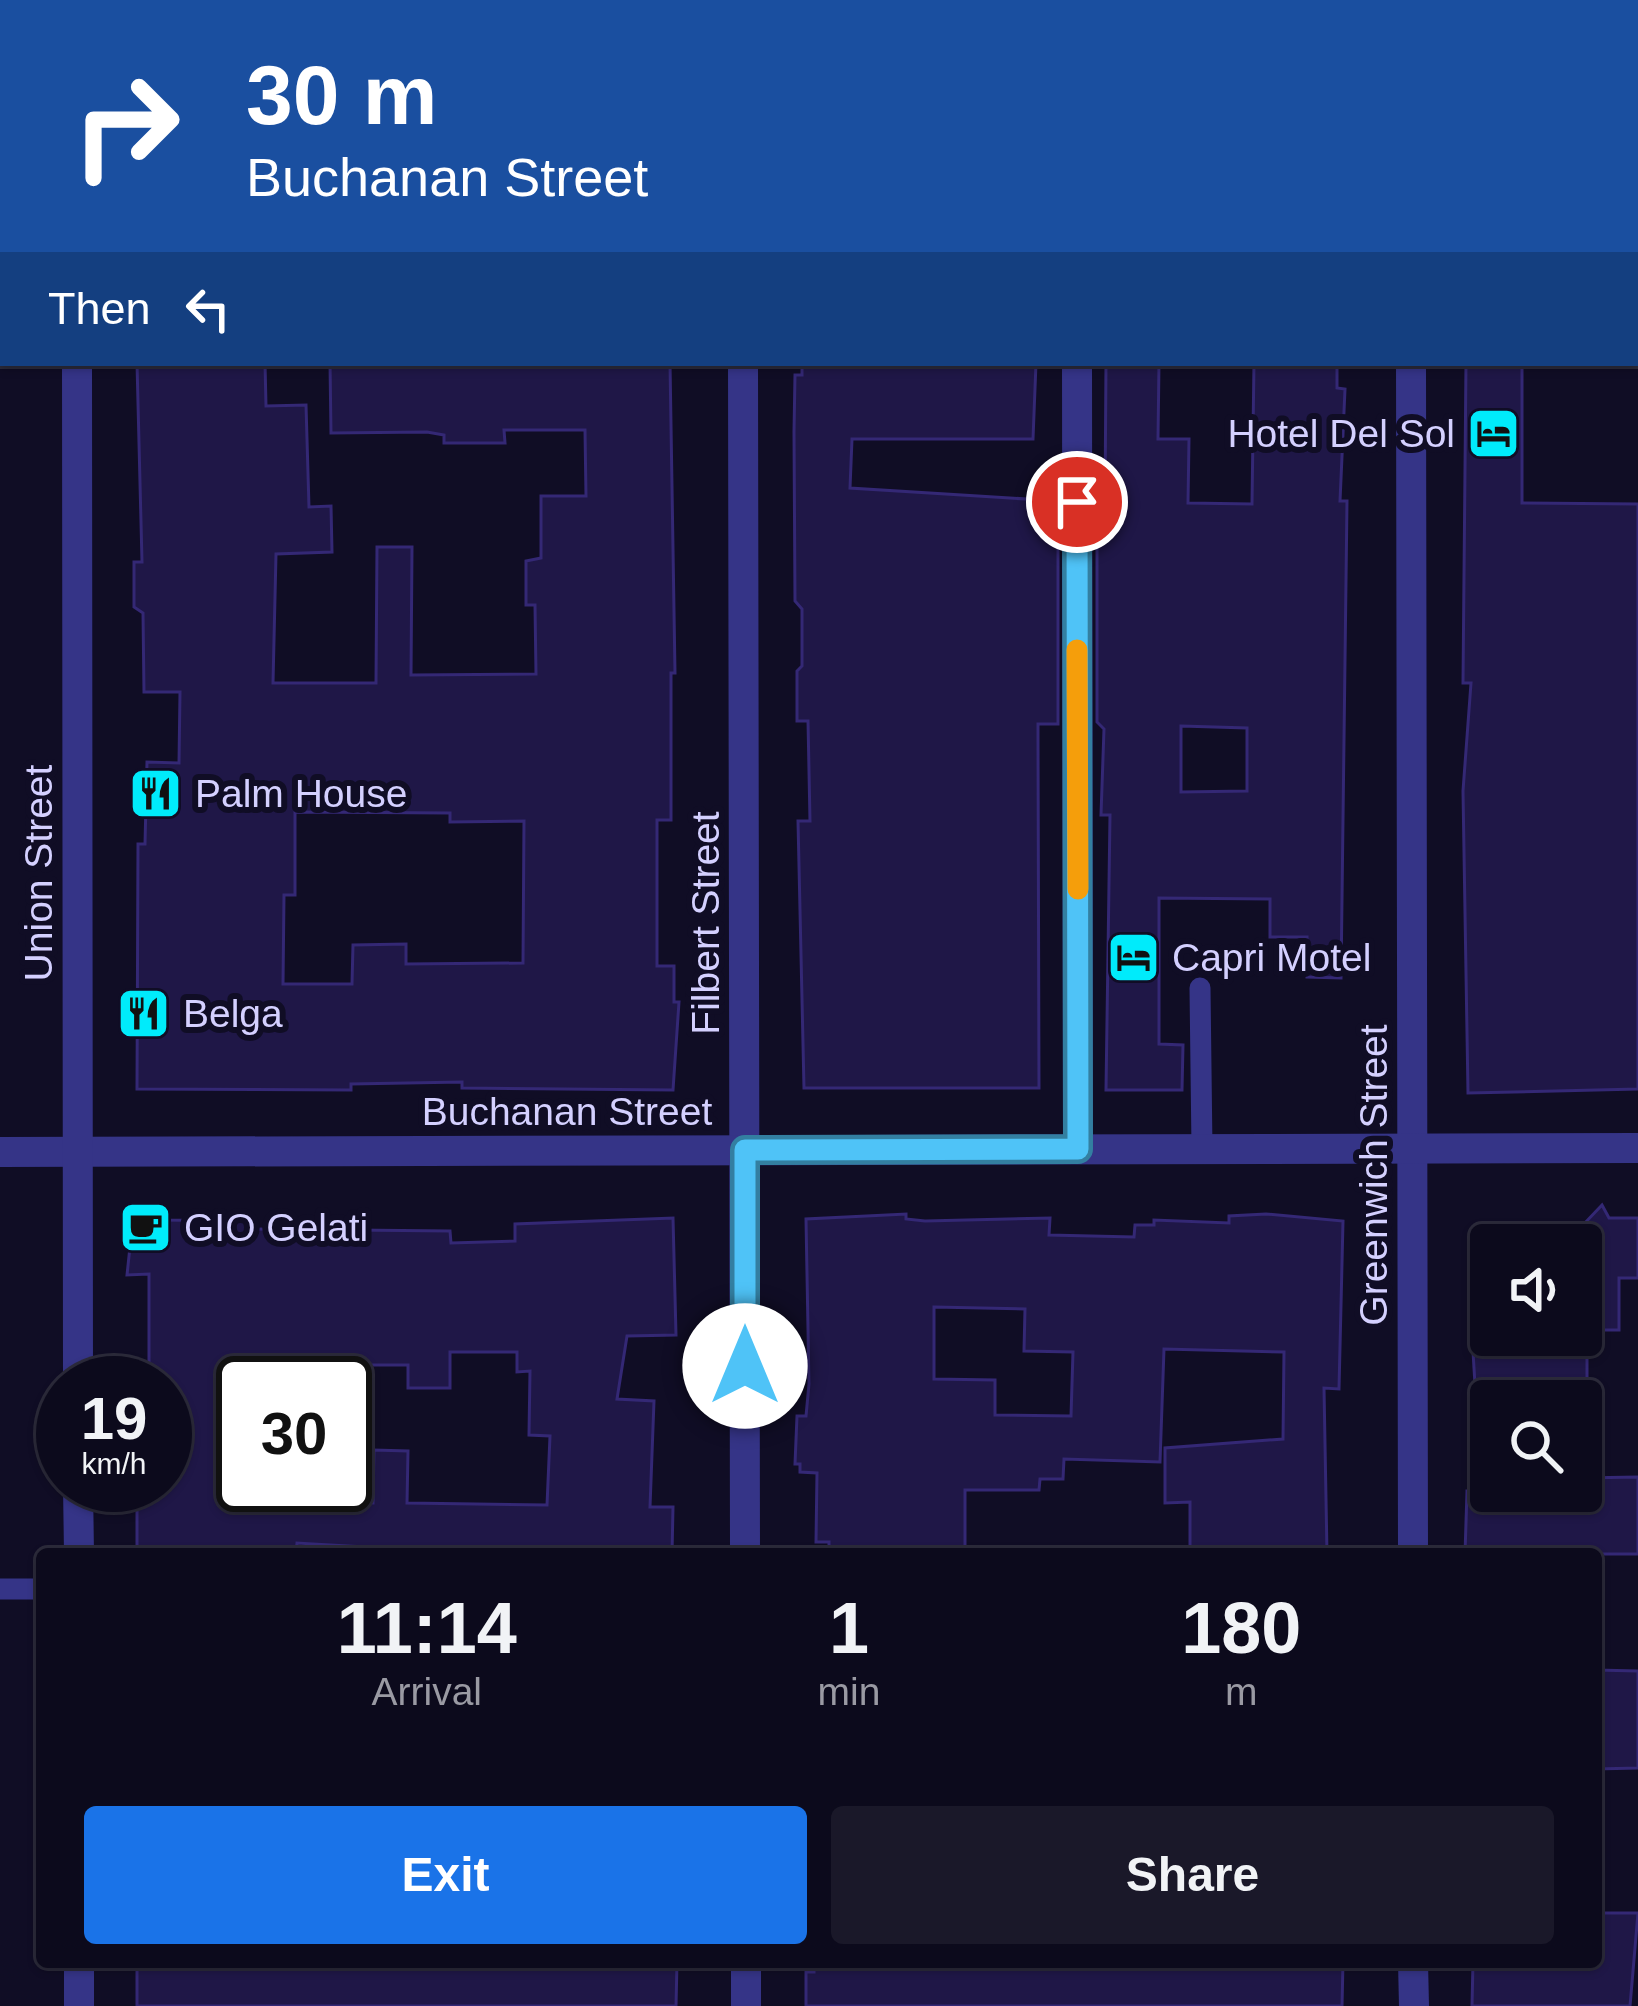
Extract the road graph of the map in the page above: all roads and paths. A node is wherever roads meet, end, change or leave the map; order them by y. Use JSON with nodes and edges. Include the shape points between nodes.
{"nodes":[{"id":1,"x":76,"y":366,"type":"edge"},
{"id":2,"x":743,"y":366,"type":"edge"},
{"id":3,"x":1077,"y":366,"type":"edge"},
{"id":4,"x":1411,"y":366,"type":"edge"},
{"id":5,"x":1200,"y":988,"type":"dead end"},
{"id":6,"x":1638,"y":1148,"type":"edge"},
{"id":7,"x":1078,"y":1149,"type":"junction"},
{"id":8,"x":1202,"y":1149,"type":"junction"},
{"id":9,"x":1412,"y":1149,"type":"junction"},
{"id":10,"x":745,"y":1150,"type":"junction"},
{"id":11,"x":77,"y":1151,"type":"junction"},
{"id":12,"x":0,"y":1152,"type":"edge"},
{"id":13,"x":78,"y":1356,"type":"edge"},
{"id":14,"x":78,"y":1512,"type":"edge"},
{"id":15,"x":79,"y":1548,"type":"edge"},
{"id":16,"x":745,"y":1548,"type":"edge"},
{"id":17,"x":1413,"y":1548,"type":"edge"},
{"id":18,"x":0,"y":1589,"type":"edge"},
{"id":19,"x":36,"y":1589,"type":"edge"},
{"id":20,"x":79,"y":1968,"type":"edge"},
{"id":21,"x":746,"y":1968,"type":"edge"},
{"id":22,"x":1414,"y":1968,"type":"edge"},
{"id":23,"x":79,"y":2006,"type":"edge"},
{"id":24,"x":746,"y":2006,"type":"edge"},
{"id":25,"x":1414,"y":2006,"type":"edge"}],
"edges":[{"from":1,"to":11,"type":"street","name":"Union Street"},
{"from":2,"to":10,"type":"street","name":"Filbert Street"},
{"from":3,"to":7,"type":"street"},
{"from":4,"to":9,"type":"street","name":"Greenwich Street"},
{"from":5,"to":8,"type":"lane"},
{"from":6,"to":9,"type":"street","name":"Buchanan Street"},
{"from":7,"to":8,"type":"street","name":"Buchanan Street"},
{"from":7,"to":10,"type":"street","name":"Buchanan Street"},
{"from":8,"to":9,"type":"street","name":"Buchanan Street"},
{"from":9,"to":17,"type":"street","name":"Greenwich Street"},
{"from":10,"to":11,"type":"street","name":"Buchanan Street"},
{"from":10,"to":16,"type":"street","name":"Filbert Street"},
{"from":11,"to":12,"type":"street","name":"Buchanan Street"},
{"from":11,"to":13,"type":"street","name":"Union Street"},
{"from":14,"to":15,"type":"street"},
{"from":18,"to":19,"type":"lane"},
{"from":20,"to":23,"type":"street"},
{"from":21,"to":24,"type":"street"},
{"from":22,"to":25,"type":"street"}]}
